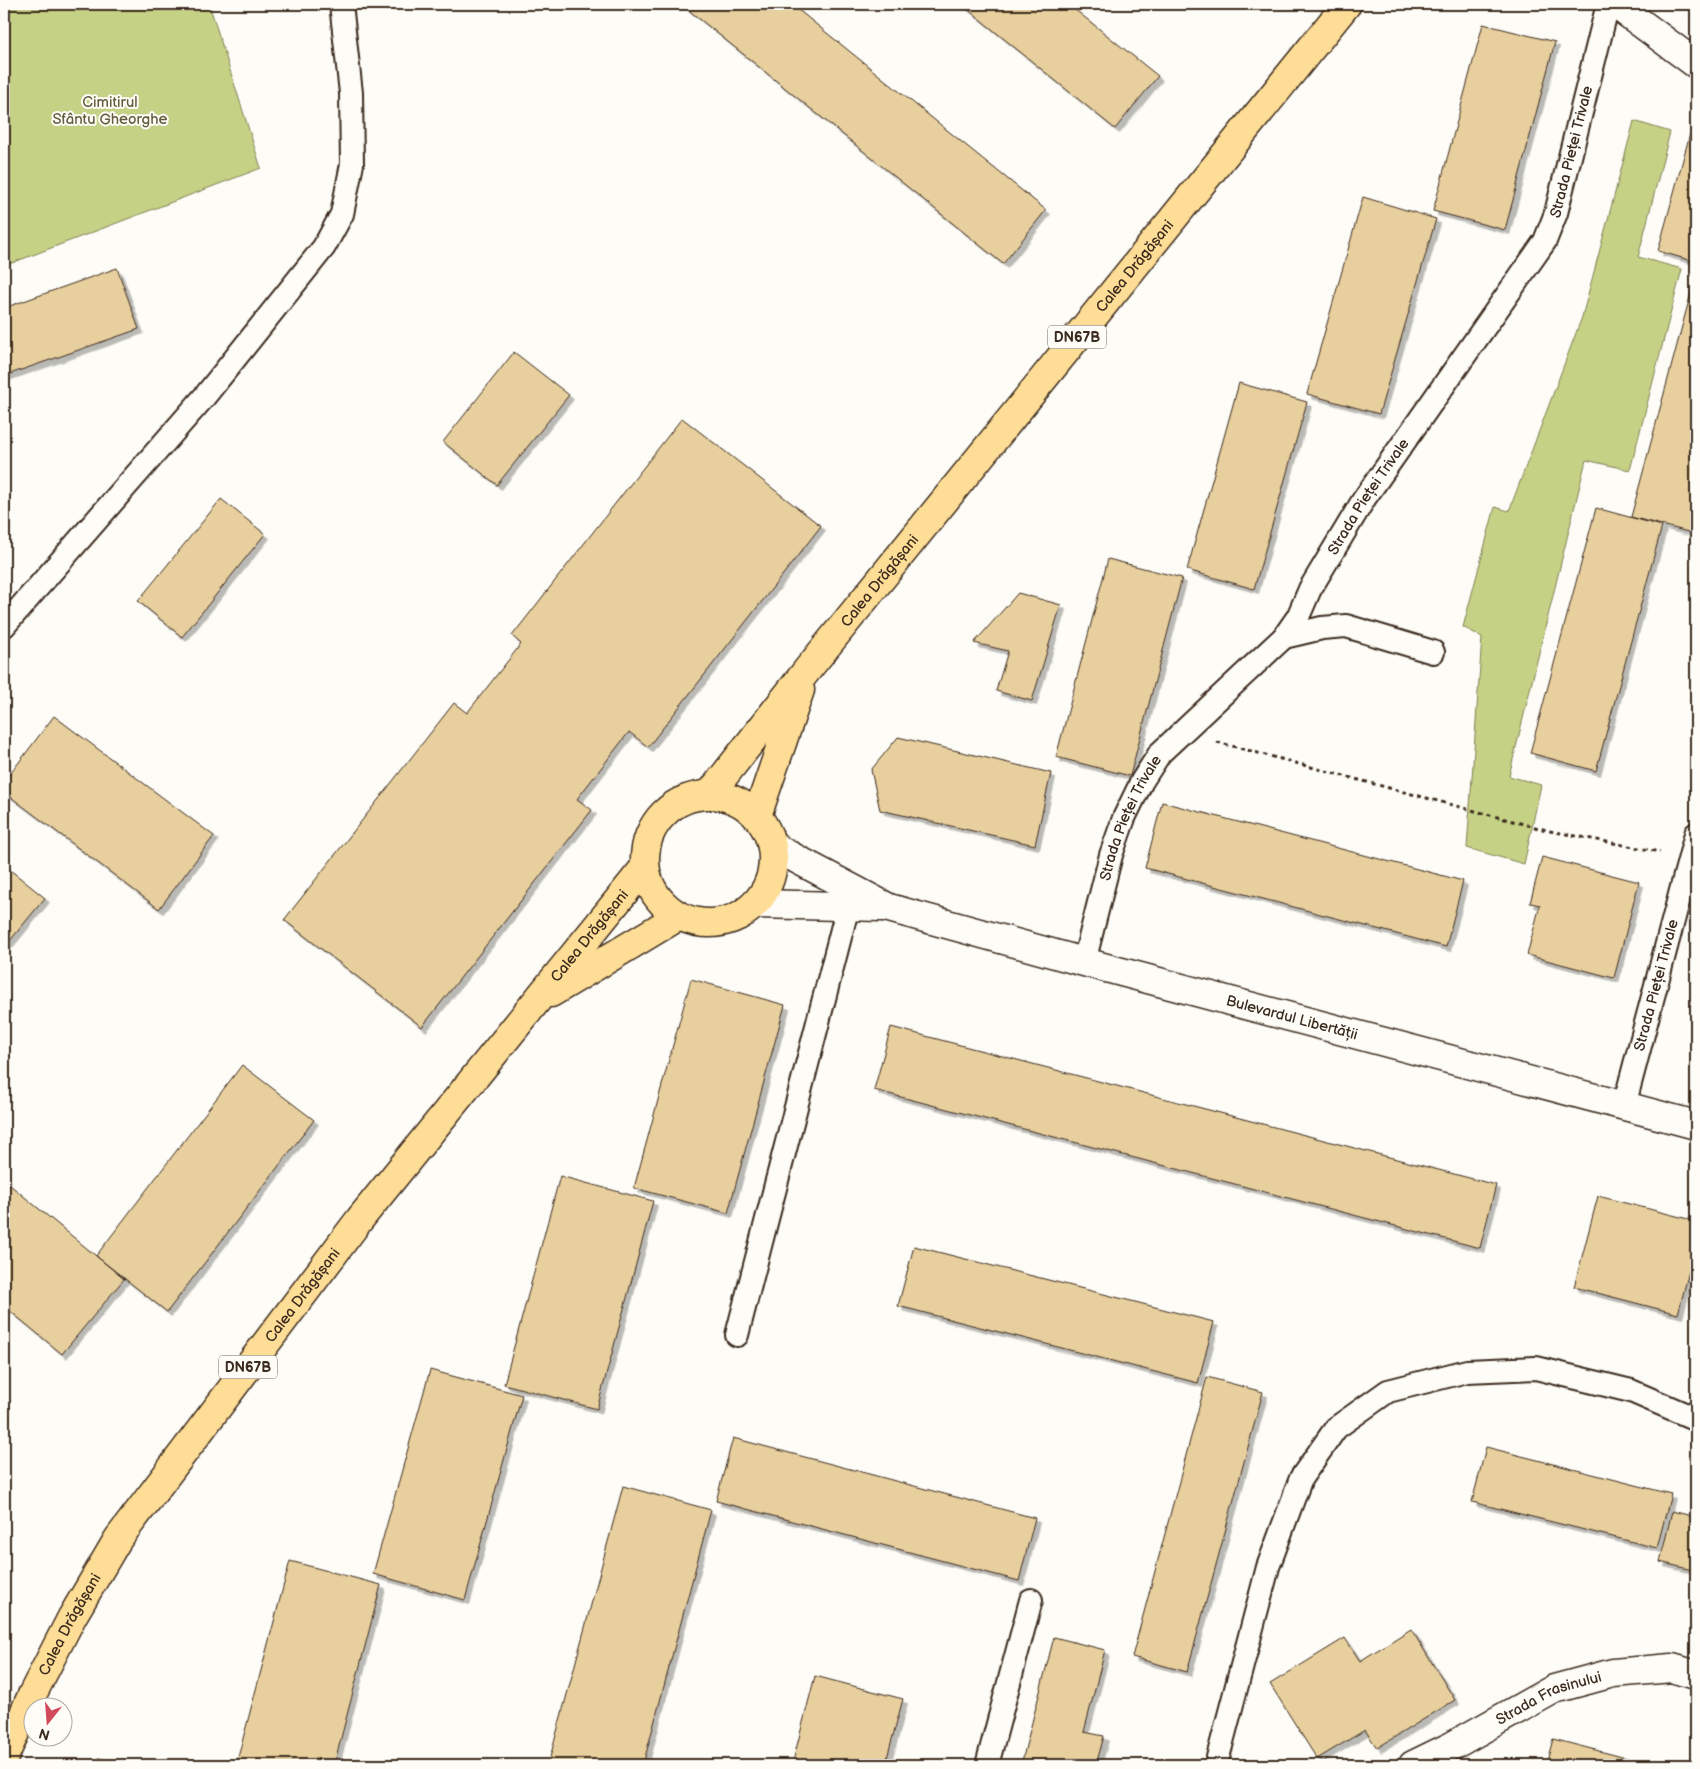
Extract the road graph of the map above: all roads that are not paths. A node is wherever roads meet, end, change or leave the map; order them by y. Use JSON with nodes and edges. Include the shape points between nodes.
{"nodes":[{"id":1,"x":341,"y":4,"type":"edge"},
{"id":2,"x":1347,"y":4,"type":"edge"},
{"id":3,"x":1608,"y":4,"type":"edge"},
{"id":4,"x":1615,"y":4,"type":"edge"},
{"id":5,"x":1696,"y":64,"type":"edge"},
{"id":6,"x":4,"y":626,"type":"edge"},
{"id":7,"x":1284,"y":637,"type":"junction"},
{"id":8,"x":1433,"y":652,"type":"dead end"},
{"id":9,"x":808,"y":669,"type":"junction"},
{"id":10,"x":709,"y":794,"type":"junction"},
{"id":11,"x":757,"y":816,"type":"junction"},
{"id":12,"x":1696,"y":834,"type":"edge"},
{"id":13,"x":772,"y":846,"type":"junction"},
{"id":14,"x":644,"y":867,"type":"junction"},
{"id":15,"x":755,"y":904,"type":"junction"},
{"id":16,"x":848,"y":906,"type":"junction"},
{"id":17,"x":888,"y":908,"type":"junction"},
{"id":18,"x":679,"y":916,"type":"junction"},
{"id":19,"x":1084,"y":962,"type":"junction"},
{"id":20,"x":534,"y":1003,"type":"junction"},
{"id":21,"x":1624,"y":1106,"type":"junction"},
{"id":22,"x":1696,"y":1125,"type":"edge"},
{"id":23,"x":737,"y":1335,"type":"dead end"},
{"id":24,"x":1696,"y":1419,"type":"edge"},
{"id":25,"x":1032,"y":1600,"type":"dead end"},
{"id":26,"x":1696,"y":1674,"type":"edge"},
{"id":27,"x":4,"y":1757,"type":"edge"},
{"id":28,"x":987,"y":1765,"type":"edge"},
{"id":29,"x":1216,"y":1765,"type":"edge"},
{"id":30,"x":1413,"y":1765,"type":"edge"}],
"edges":[{"from":1,"to":6,"type":"lane","via":[[351,93],[352,164],[342,214],[324,246],[205,396]]},
{"from":2,"to":9,"type":"main road","name":"Calea Drăgășani","number":"DN67B"},
{"from":3,"to":7,"type":"lane","name":"Strada Pieței Trivale","via":[[1556,213],[1545,241],[1364,499]]},
{"from":4,"to":5,"type":"main road"},
{"from":7,"to":8,"type":"lane","via":[[1346,626]]},
{"from":7,"to":19,"type":"lane","name":"Strada Pieței Trivale","via":[[1160,753],[1142,781],[1111,855]]},
{"from":9,"to":10,"type":"main road","name":"Calea Drăgășani"},
{"from":9,"to":11,"type":"main road","name":"Calea Drăgășani"},
{"from":10,"to":11,"type":"main road","via":[[743,804]]},
{"from":10,"to":14,"type":"main road","via":[[687,798],[668,808],[654,825],[646,845]]},
{"from":11,"to":13,"type":"main road"},
{"from":12,"to":21,"type":"lane","name":"Strada Pieței Trivale"},
{"from":13,"to":15,"type":"main road","via":[[773,867],[767,887]]},
{"from":13,"to":17,"type":"main road","name":"Bulevardul Libertății"},
{"from":14,"to":18,"type":"main road","via":[[662,904]]},
{"from":14,"to":20,"type":"main road","name":"Calea Drăgășani"},
{"from":15,"to":16,"type":"main road","name":"Bulevardul Libertății"},
{"from":15,"to":18,"type":"main road","via":[[739,916],[719,922],[699,922]]},
{"from":16,"to":17,"type":"main road","name":"Bulevardul Libertății"},
{"from":16,"to":23,"type":"lane"},
{"from":17,"to":19,"type":"main road","name":"Bulevardul Libertății"},
{"from":18,"to":20,"type":"main road","name":"Calea Drăgășani"},
{"from":19,"to":21,"type":"main road","name":"Bulevardul Libertății"},
{"from":20,"to":27,"type":"main road","name":"Calea Drăgășani","number":"DN67B","via":[[360,1219],[118,1539],[72,1616]]},
{"from":21,"to":22,"type":"main road","name":"Bulevardul Libertății"},
{"from":24,"to":29,"type":"lane","via":[[1631,1391],[1536,1368],[1467,1371],[1388,1391],[1336,1428],[1302,1478],[1268,1567]]},
{"from":25,"to":28,"type":"lane"},
{"from":26,"to":30,"type":"main road","name":"Strada Frasinului","via":[[1672,1668],[1614,1673],[1554,1689]]}]}
